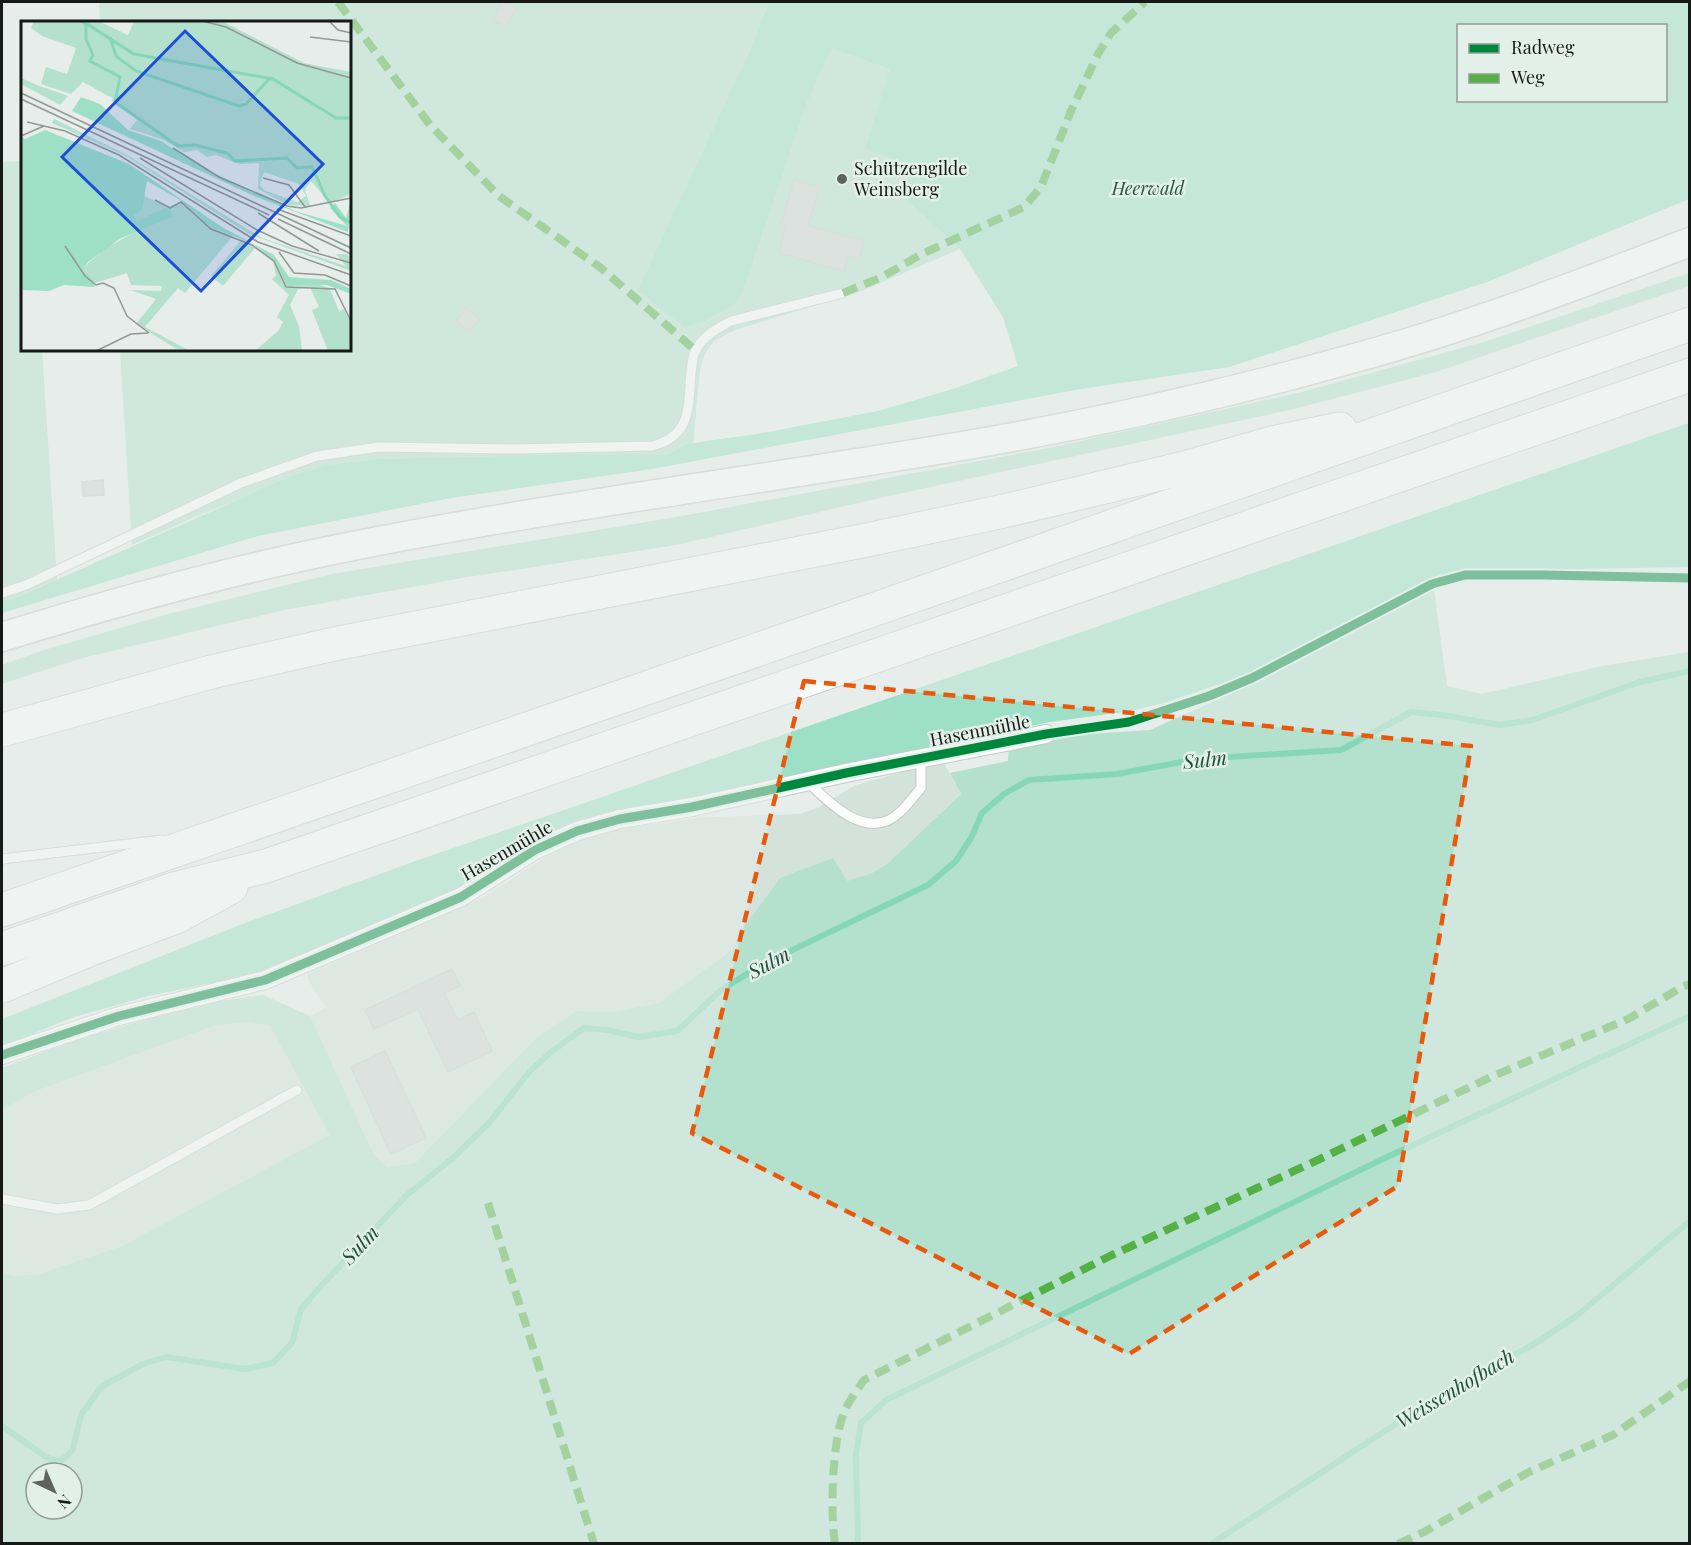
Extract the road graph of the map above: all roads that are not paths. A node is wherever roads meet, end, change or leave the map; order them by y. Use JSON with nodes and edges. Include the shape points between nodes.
{"nodes":[{"id":1,"x":1689,"y":242,"type":"edge"},
{"id":2,"x":843,"y":293,"type":"dead end"},
{"id":3,"x":1689,"y":324,"type":"edge"},
{"id":4,"x":1689,"y":375,"type":"edge"},
{"id":5,"x":1459,"y":404,"type":"junction"},
{"id":6,"x":2,"y":593,"type":"edge"},
{"id":7,"x":2,"y":638,"type":"edge"},
{"id":8,"x":2,"y":730,"type":"edge"},
{"id":9,"x":1046,"y":734,"type":"dead end"},
{"id":10,"x":921,"y":759,"type":"junction"},
{"id":11,"x":807,"y":781,"type":"junction"},
{"id":12,"x":227,"y":832,"type":"junction"},
{"id":13,"x":180,"y":837,"type":"dead end"},
{"id":14,"x":169,"y":839,"type":"dead end"},
{"id":15,"x":2,"y":859,"type":"edge"},
{"id":16,"x":266,"y":866,"type":"junction"},
{"id":17,"x":2,"y":910,"type":"edge"},
{"id":18,"x":2,"y":949,"type":"edge"},
{"id":19,"x":2,"y":986,"type":"edge"},
{"id":20,"x":2,"y":1055,"type":"edge"},
{"id":21,"x":297,"y":1090,"type":"dead end"},
{"id":22,"x":2,"y":1199,"type":"edge"}],
"edges":[{"from":1,"to":7,"type":"main road","via":[[1565,291],[1385,349],[1158,408],[970,445],[620,499],[345,547],[203,579]]},
{"from":2,"to":6,"type":"lane","via":[[731,321],[705,338],[695,350],[682,428],[667,443],[528,449],[379,447],[317,456],[241,483]]},
{"from":3,"to":5,"type":"highway"},
{"from":4,"to":16,"type":"highway"},
{"from":5,"to":8,"type":"highway","via":[[1272,443],[1185,468],[797,555],[334,644],[211,672]]},
{"from":5,"to":12,"type":"highway"},
{"from":9,"to":10,"type":"street","name":"Hasenmühle"},
{"from":10,"to":11,"type":"street","name":"Hasenmühle"},
{"from":10,"to":11,"type":"lane","via":[[921,788],[898,815],[879,824],[859,821],[833,807]]},
{"from":11,"to":20,"type":"street","name":"Hasenmühle","via":[[577,831],[536,850],[461,897],[265,980],[119,1016]]},
{"from":12,"to":13,"type":"lane"},
{"from":12,"to":17,"type":"highway"},
{"from":14,"to":15,"type":"lane"},
{"from":16,"to":18,"type":"highway","via":[[174,890]]},
{"from":16,"to":19,"type":"highway","via":[[178,916]]},
{"from":21,"to":22,"type":"lane","via":[[89,1205],[57,1209]]}]}
